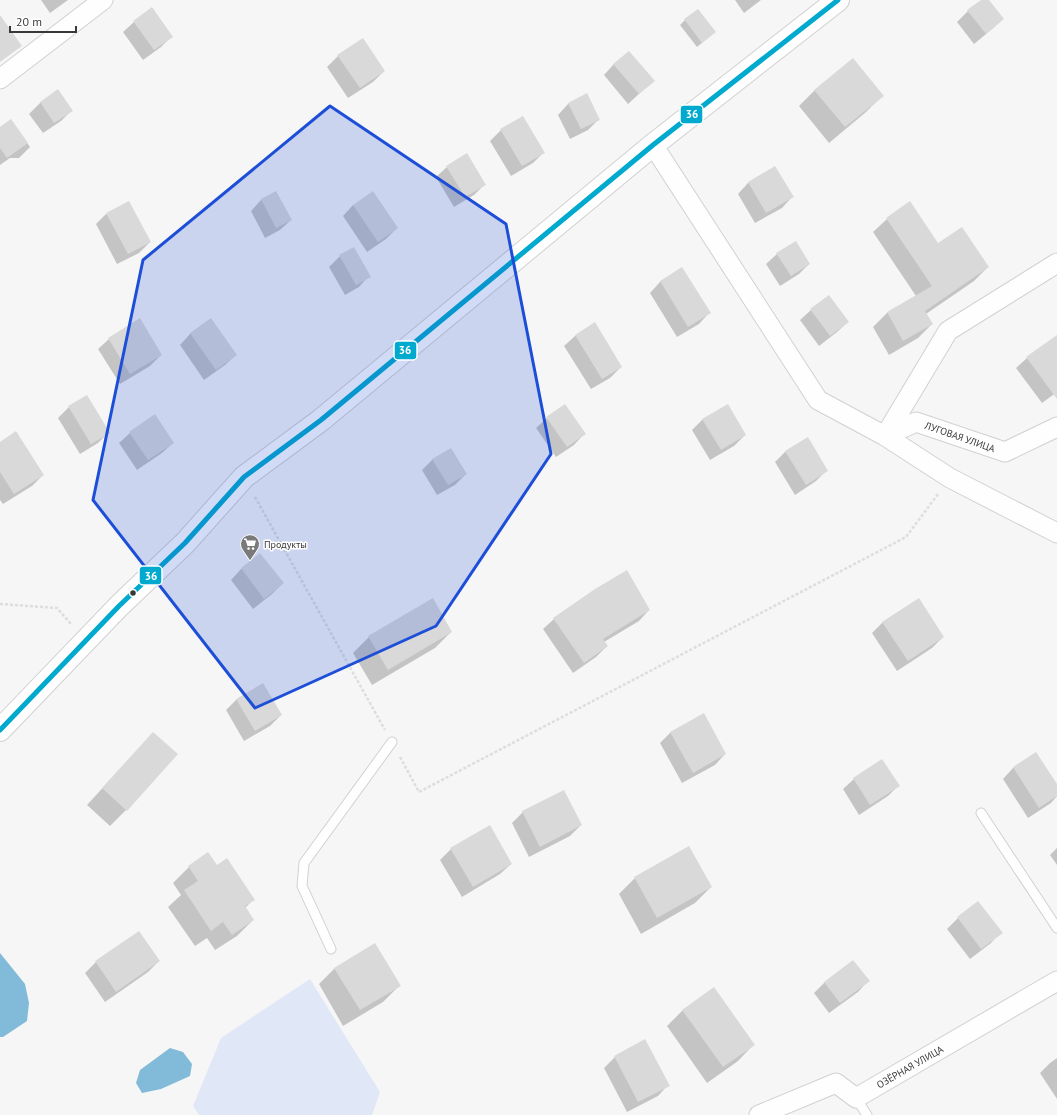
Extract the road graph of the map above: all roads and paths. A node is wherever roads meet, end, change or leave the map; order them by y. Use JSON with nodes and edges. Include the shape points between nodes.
{"nodes":[{"id":1,"x":103,"y":0,"type":"edge"},
{"id":2,"x":838,"y":0,"type":"edge"},
{"id":3,"x":0,"y":79,"type":"edge"},
{"id":4,"x":653,"y":145,"type":"junction"},
{"id":5,"x":1057,"y":263,"type":"edge"},
{"id":6,"x":1057,"y":427,"type":"edge"},
{"id":7,"x":884,"y":436,"type":"junction"},
{"id":8,"x":244,"y":477,"type":"junction"},
{"id":9,"x":950,"y":478,"type":"junction"},
{"id":10,"x":1057,"y":533,"type":"edge"},
{"id":11,"x":0,"y":604,"type":"edge"},
{"id":12,"x":86,"y":640,"type":"junction"},
{"id":13,"x":0,"y":730,"type":"edge"},
{"id":14,"x":392,"y":742,"type":"junction"},
{"id":15,"x":981,"y":812,"type":"dead end"},
{"id":16,"x":1057,"y":928,"type":"edge"},
{"id":17,"x":332,"y":948,"type":"dead end"},
{"id":18,"x":1057,"y":981,"type":"edge"},
{"id":19,"x":856,"y":1098,"type":"junction"},
{"id":20,"x":759,"y":1115,"type":"edge"},
{"id":21,"x":867,"y":1115,"type":"edge"}],
"edges":[{"from":1,"to":3,"type":"street"},
{"from":2,"to":4,"type":"street"},
{"from":4,"to":7,"type":"street","via":[[818,400]]},
{"from":4,"to":8,"type":"street","via":[[321,420]]},
{"from":5,"to":7,"type":"street","via":[[948,331]]},
{"from":6,"to":7,"type":"street","name":"ЛУГОВАЯ УЛИЦА","via":[[1005,452],[916,422]]},
{"from":7,"to":9,"type":"street"},
{"from":8,"to":12,"type":"street","via":[[185,543]]},
{"from":8,"to":14,"type":"path"},
{"from":9,"to":10,"type":"street"},
{"from":9,"to":14,"type":"path","via":[[906,537],[419,792]]},
{"from":11,"to":12,"type":"path","via":[[57,608]]},
{"from":12,"to":13,"type":"street"},
{"from":14,"to":17,"type":"lane","via":[[304,863],[302,886]]},
{"from":15,"to":16,"type":"lane"},
{"from":18,"to":19,"type":"street","name":"ОЗЁРНАЯ УЛИЦА"},
{"from":19,"to":20,"type":"street","via":[[836,1083]]},
{"from":19,"to":21,"type":"lane"}]}
